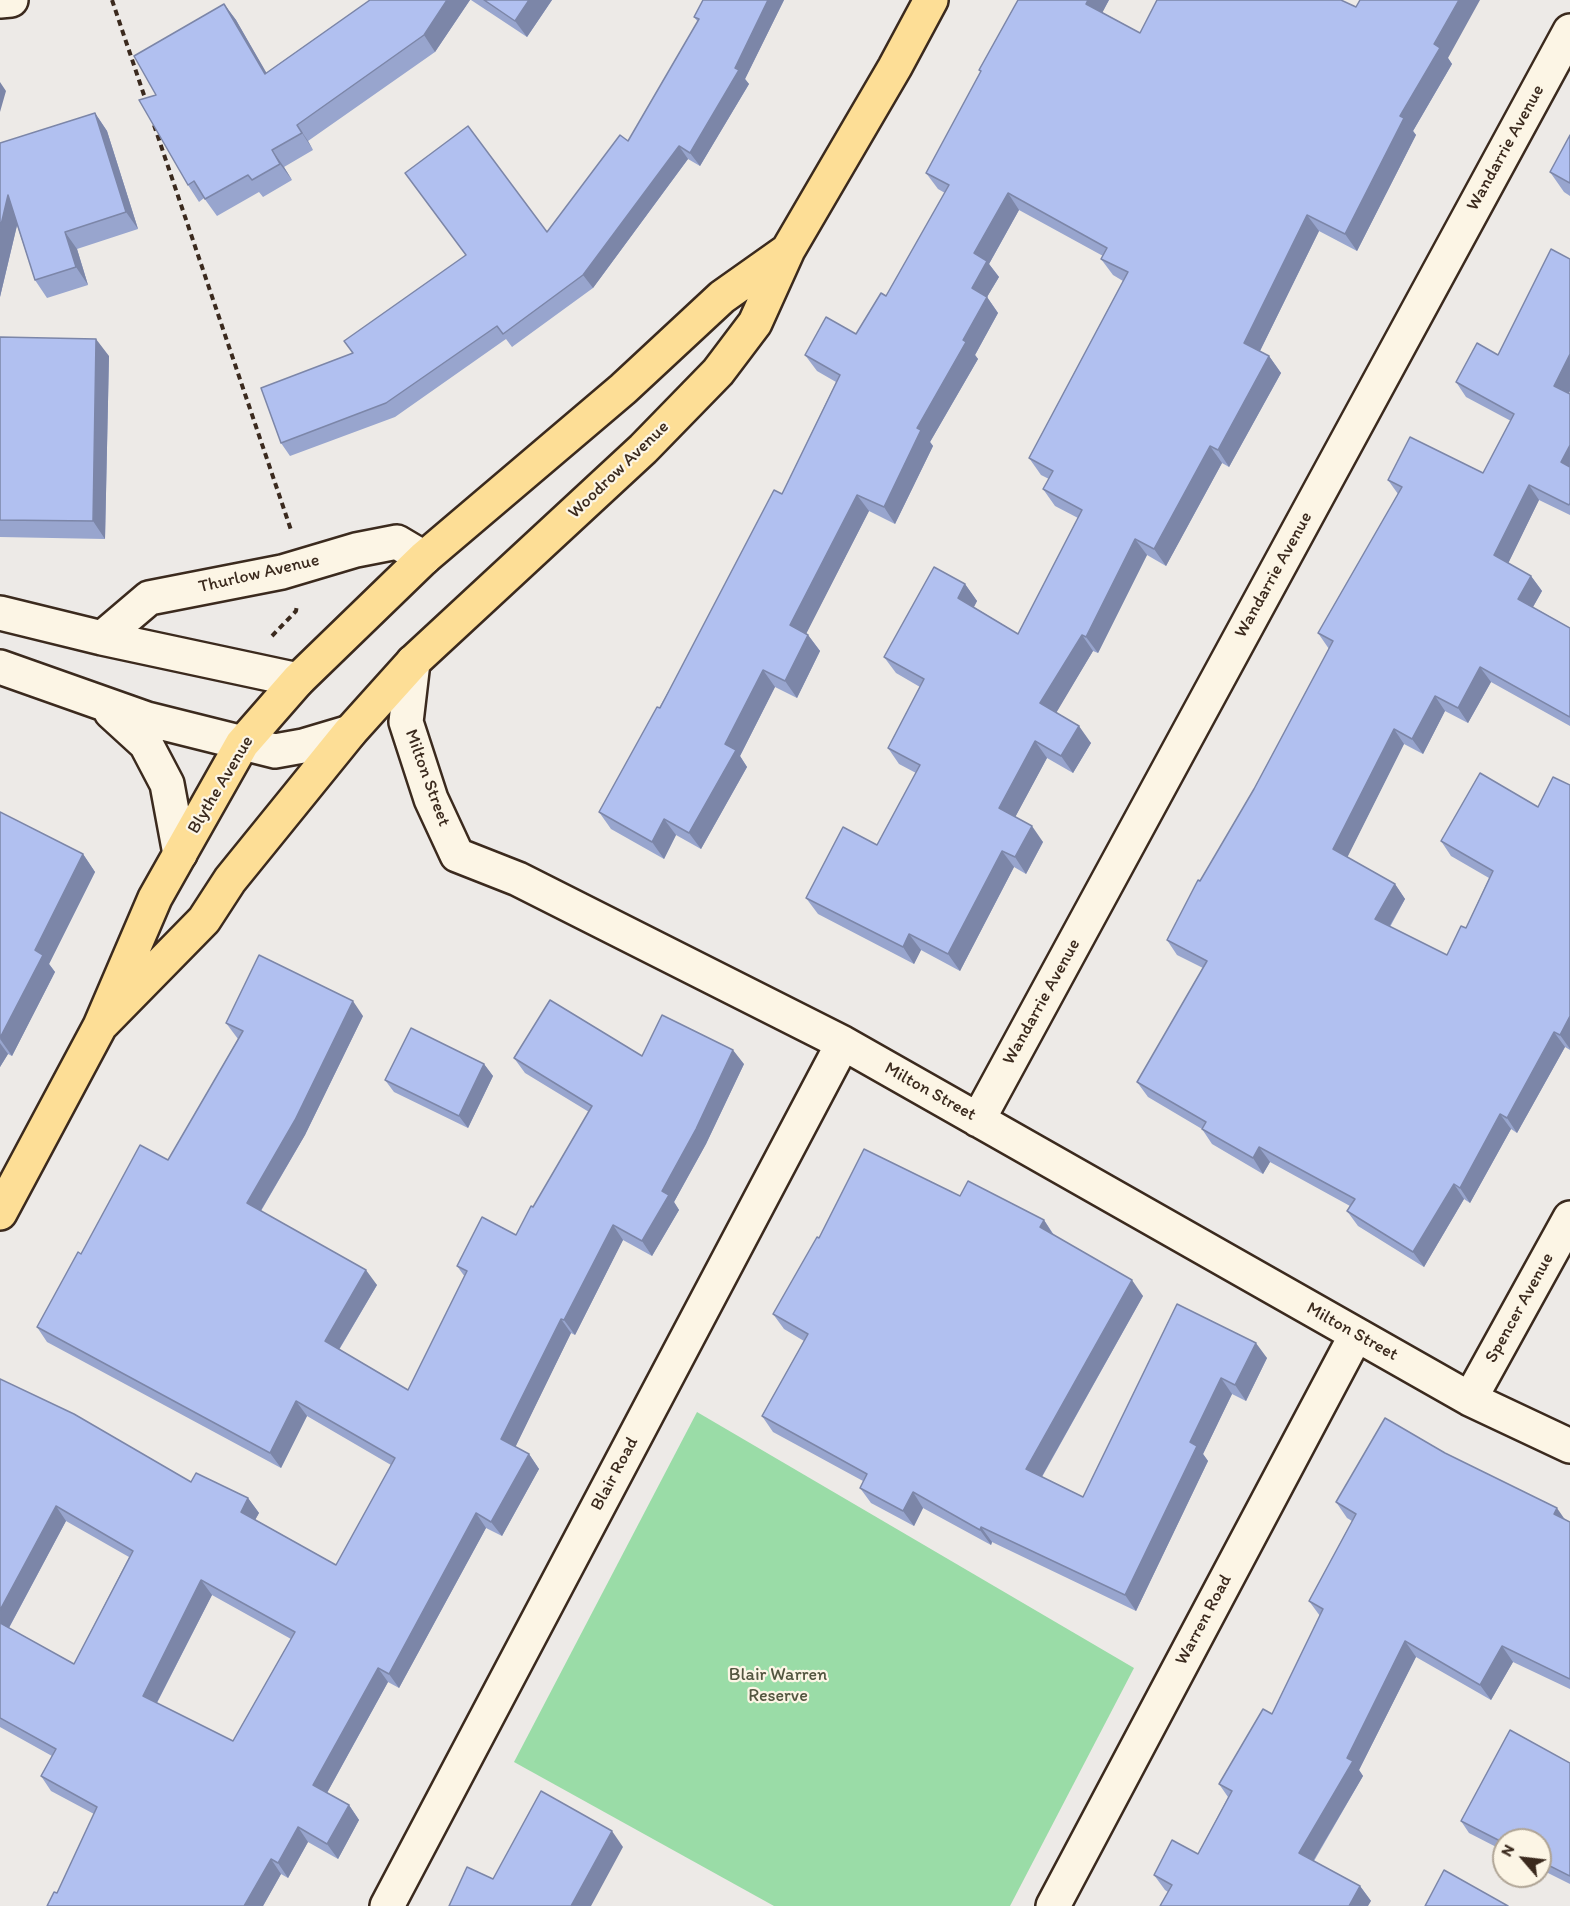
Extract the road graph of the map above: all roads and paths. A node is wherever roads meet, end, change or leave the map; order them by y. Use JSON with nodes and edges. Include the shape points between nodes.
{"nodes":[{"id":1,"x":11,"y":0,"type":"edge"},
{"id":2,"x":112,"y":0,"type":"edge"},
{"id":3,"x":931,"y":0,"type":"edge"},
{"id":4,"x":0,"y":1,"type":"edge"},
{"id":5,"x":1570,"y":31,"type":"edge"},
{"id":6,"x":146,"y":102,"type":"edge"},
{"id":7,"x":154,"y":124,"type":"edge"},
{"id":8,"x":788,"y":250,"type":"junction"},
{"id":9,"x":291,"y":531,"type":"dead end"},
{"id":10,"x":424,"y":558,"type":"junction"},
{"id":11,"x":298,"y":602,"type":"dead end"},
{"id":12,"x":0,"y":613,"type":"edge"},
{"id":13,"x":102,"y":638,"type":"junction"},
{"id":14,"x":270,"y":638,"type":"dead end"},
{"id":15,"x":413,"y":662,"type":"junction"},
{"id":16,"x":0,"y":667,"type":"edge"},
{"id":17,"x":298,"y":680,"type":"junction"},
{"id":18,"x":102,"y":703,"type":"junction"},
{"id":19,"x":350,"y":732,"type":"junction"},
{"id":20,"x":242,"y":744,"type":"junction"},
{"id":21,"x":180,"y":854,"type":"junction"},
{"id":22,"x":100,"y":1026,"type":"junction"},
{"id":23,"x":843,"y":1043,"type":"junction"},
{"id":24,"x":978,"y":1120,"type":"junction"},
{"id":25,"x":0,"y":1213,"type":"edge"},
{"id":26,"x":1570,"y":1218,"type":"edge"},
{"id":27,"x":1356,"y":1335,"type":"junction"},
{"id":28,"x":1470,"y":1399,"type":"junction"},
{"id":29,"x":1570,"y":1446,"type":"edge"},
{"id":30,"x":387,"y":1906,"type":"edge"},
{"id":31,"x":1053,"y":1906,"type":"edge"}],
"edges":[{"from":1,"to":4,"type":"street"},
{"from":2,"to":6,"type":"path"},
{"from":3,"to":8,"type":"main road","name":"Woodrow Avenue"},
{"from":5,"to":24,"type":"street","name":"Wandarrie Avenue"},
{"from":7,"to":9,"type":"path"},
{"from":8,"to":10,"type":"main road","name":"Woodrow Avenue","via":[[722,297],[623,389]]},
{"from":8,"to":15,"type":"main road","name":"Woodrow Avenue","via":[[755,323],[718,372],[643,449]]},
{"from":10,"to":13,"type":"street","name":"Thurlow Avenue","via":[[397,542],[282,572],[149,598]]},
{"from":10,"to":17,"type":"main road","name":"Blythe Avenue"},
{"from":11,"to":14,"type":"path","via":[[296,611]]},
{"from":12,"to":13,"type":"street"},
{"from":13,"to":17,"type":"street"},
{"from":15,"to":19,"type":"main road","name":"Blythe Avenue"},
{"from":15,"to":23,"type":"street","name":"Milton Street","via":[[406,722],[431,800],[457,855],[518,879]]},
{"from":16,"to":18,"type":"street"},
{"from":17,"to":20,"type":"main road","name":"Blythe Avenue"},
{"from":18,"to":20,"type":"street"},
{"from":18,"to":21,"type":"street","via":[[146,744],[167,784]]},
{"from":19,"to":20,"type":"street","via":[[275,751]]},
{"from":19,"to":22,"type":"main road","name":"Blythe Avenue","via":[[230,880],[204,920]]},
{"from":20,"to":21,"type":"main road","name":"Blythe Avenue"},
{"from":21,"to":22,"type":"main road","name":"Blythe Avenue","via":[[154,898]]},
{"from":22,"to":25,"type":"main road","name":"Blythe Avenue"},
{"from":23,"to":24,"type":"street","name":"Milton Street"},
{"from":23,"to":30,"type":"street","name":"Blair Road"},
{"from":24,"to":27,"type":"street","name":"Milton Street"},
{"from":26,"to":28,"type":"street","name":"Spencer Avenue"},
{"from":27,"to":28,"type":"street","name":"Milton Street"},
{"from":27,"to":31,"type":"street","name":"Warren Road"},
{"from":28,"to":29,"type":"street","name":"Milton Street"}]}
